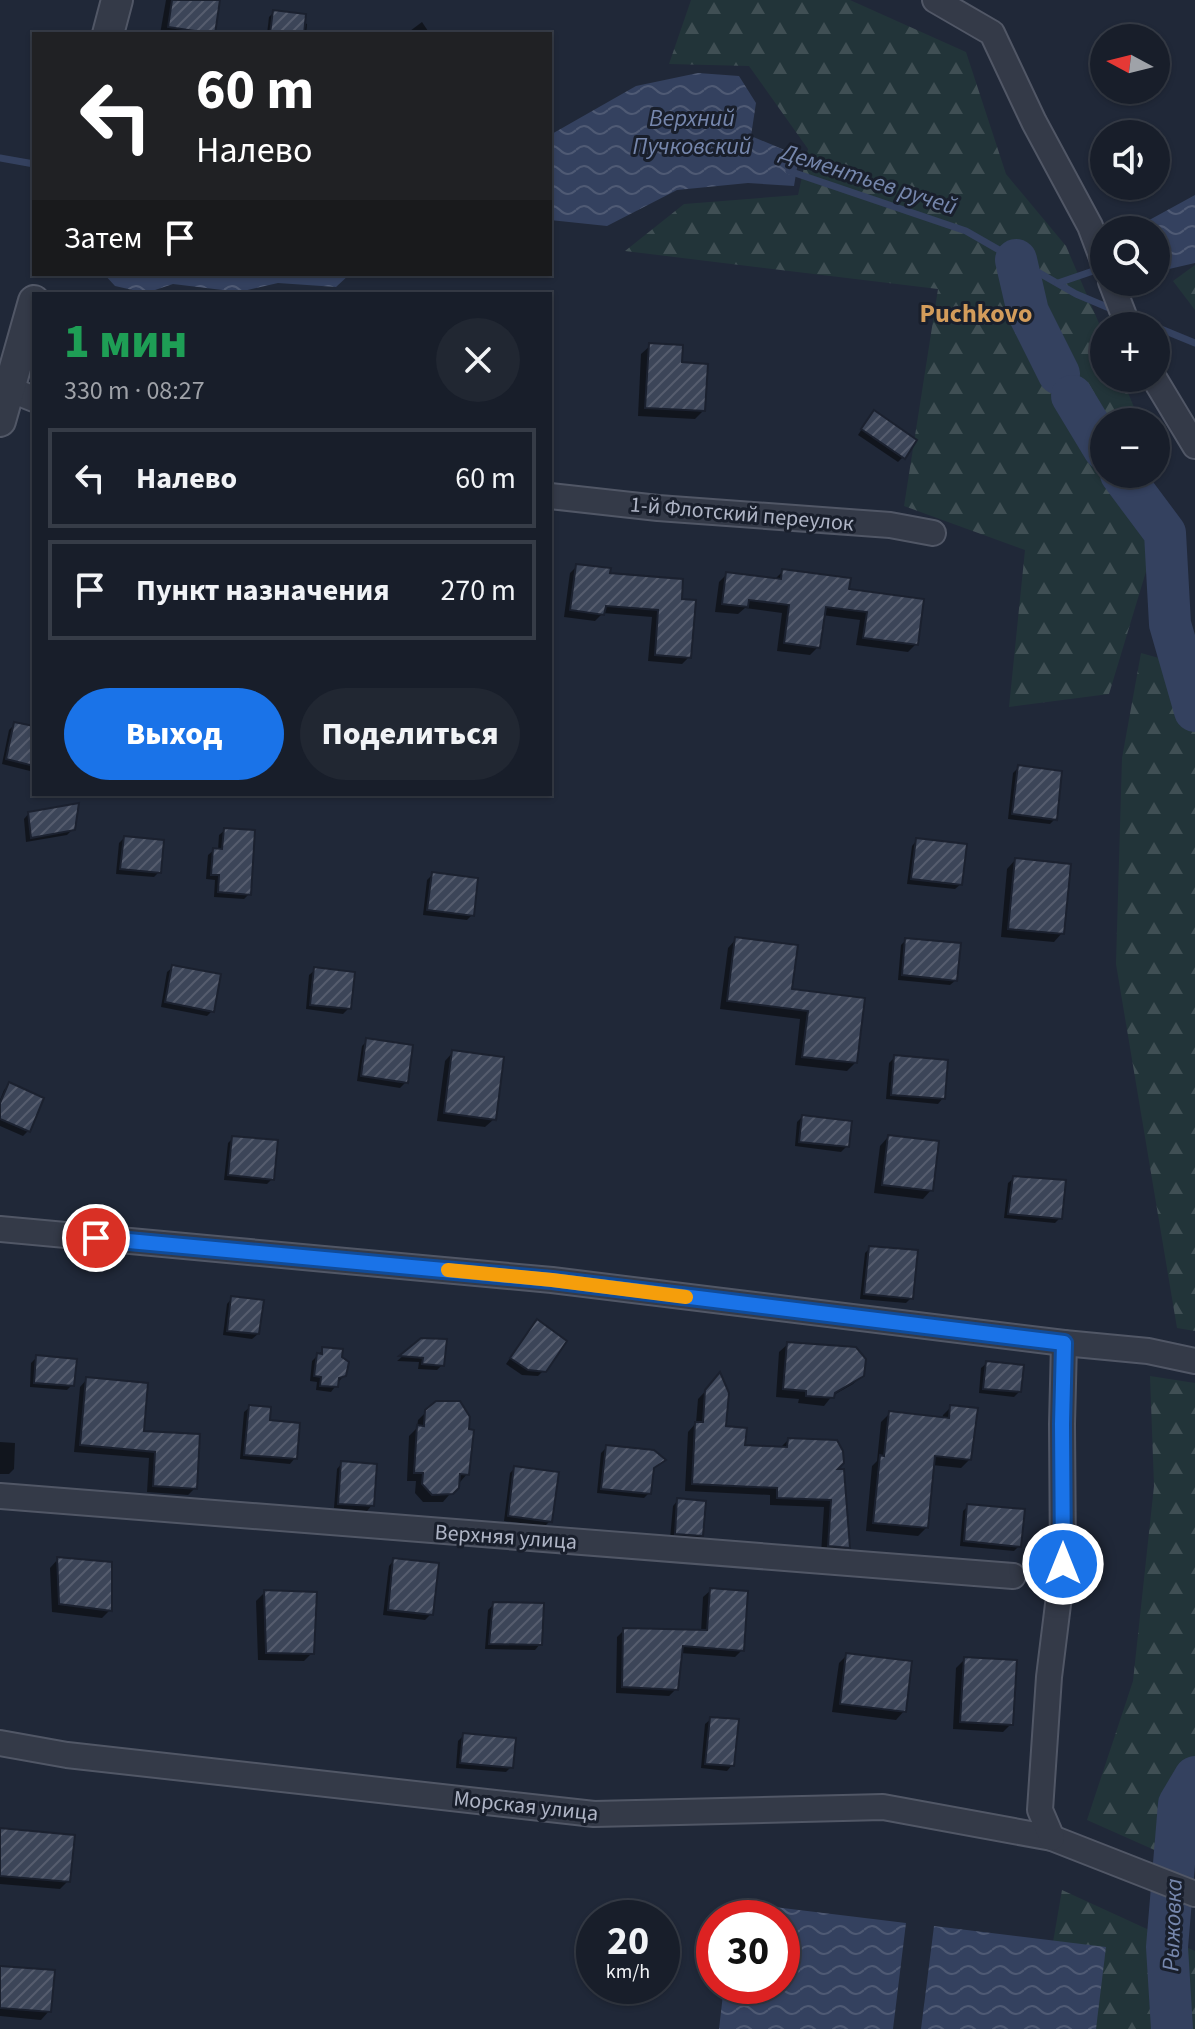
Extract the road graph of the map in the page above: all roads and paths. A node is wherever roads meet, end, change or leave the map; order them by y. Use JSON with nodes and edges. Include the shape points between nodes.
{"nodes":[{"id":1,"x":117,"y":0,"type":"edge"},
{"id":2,"x":935,"y":0,"type":"edge"},
{"id":3,"x":109,"y":32,"type":"edge"},
{"id":4,"x":1090,"y":226,"type":"edge"},
{"id":5,"x":32,"y":310,"type":"edge"},
{"id":6,"x":14,"y":390,"type":"edge"},
{"id":7,"x":1162,"y":392,"type":"edge"},
{"id":8,"x":0,"y":421,"type":"edge"},
{"id":9,"x":1195,"y":446,"type":"edge"},
{"id":10,"x":552,"y":496,"type":"edge"},
{"id":11,"x":933,"y":533,"type":"dead end"},
{"id":12,"x":0,"y":1229,"type":"edge"},
{"id":13,"x":1064,"y":1343,"type":"junction"},
{"id":14,"x":1195,"y":1361,"type":"edge"},
{"id":15,"x":0,"y":1496,"type":"edge"},
{"id":16,"x":1013,"y":1576,"type":"dead end"},
{"id":17,"x":0,"y":1743,"type":"edge"},
{"id":18,"x":1052,"y":1838,"type":"junction"},
{"id":19,"x":1195,"y":1894,"type":"edge"}],
"edges":[{"from":1,"to":3,"type":"street"},
{"from":2,"to":4,"type":"street","via":[[992,33]]},
{"from":5,"to":6,"type":"street"},
{"from":6,"to":8,"type":"street"},
{"from":7,"to":9,"type":"street"},
{"from":10,"to":11,"type":"street","name":"1-й Флотский переулок"},
{"from":12,"to":13,"type":"street","via":[[552,1280]]},
{"from":13,"to":14,"type":"street"},
{"from":13,"to":18,"type":"street","via":[[1063,1564],[1040,1810]]},
{"from":15,"to":16,"type":"street","name":"Верхняя улица"},
{"from":17,"to":18,"type":"street","name":"Морская улица","via":[[594,1814],[883,1807]]},
{"from":18,"to":19,"type":"street","name":"Морская улица"}]}
